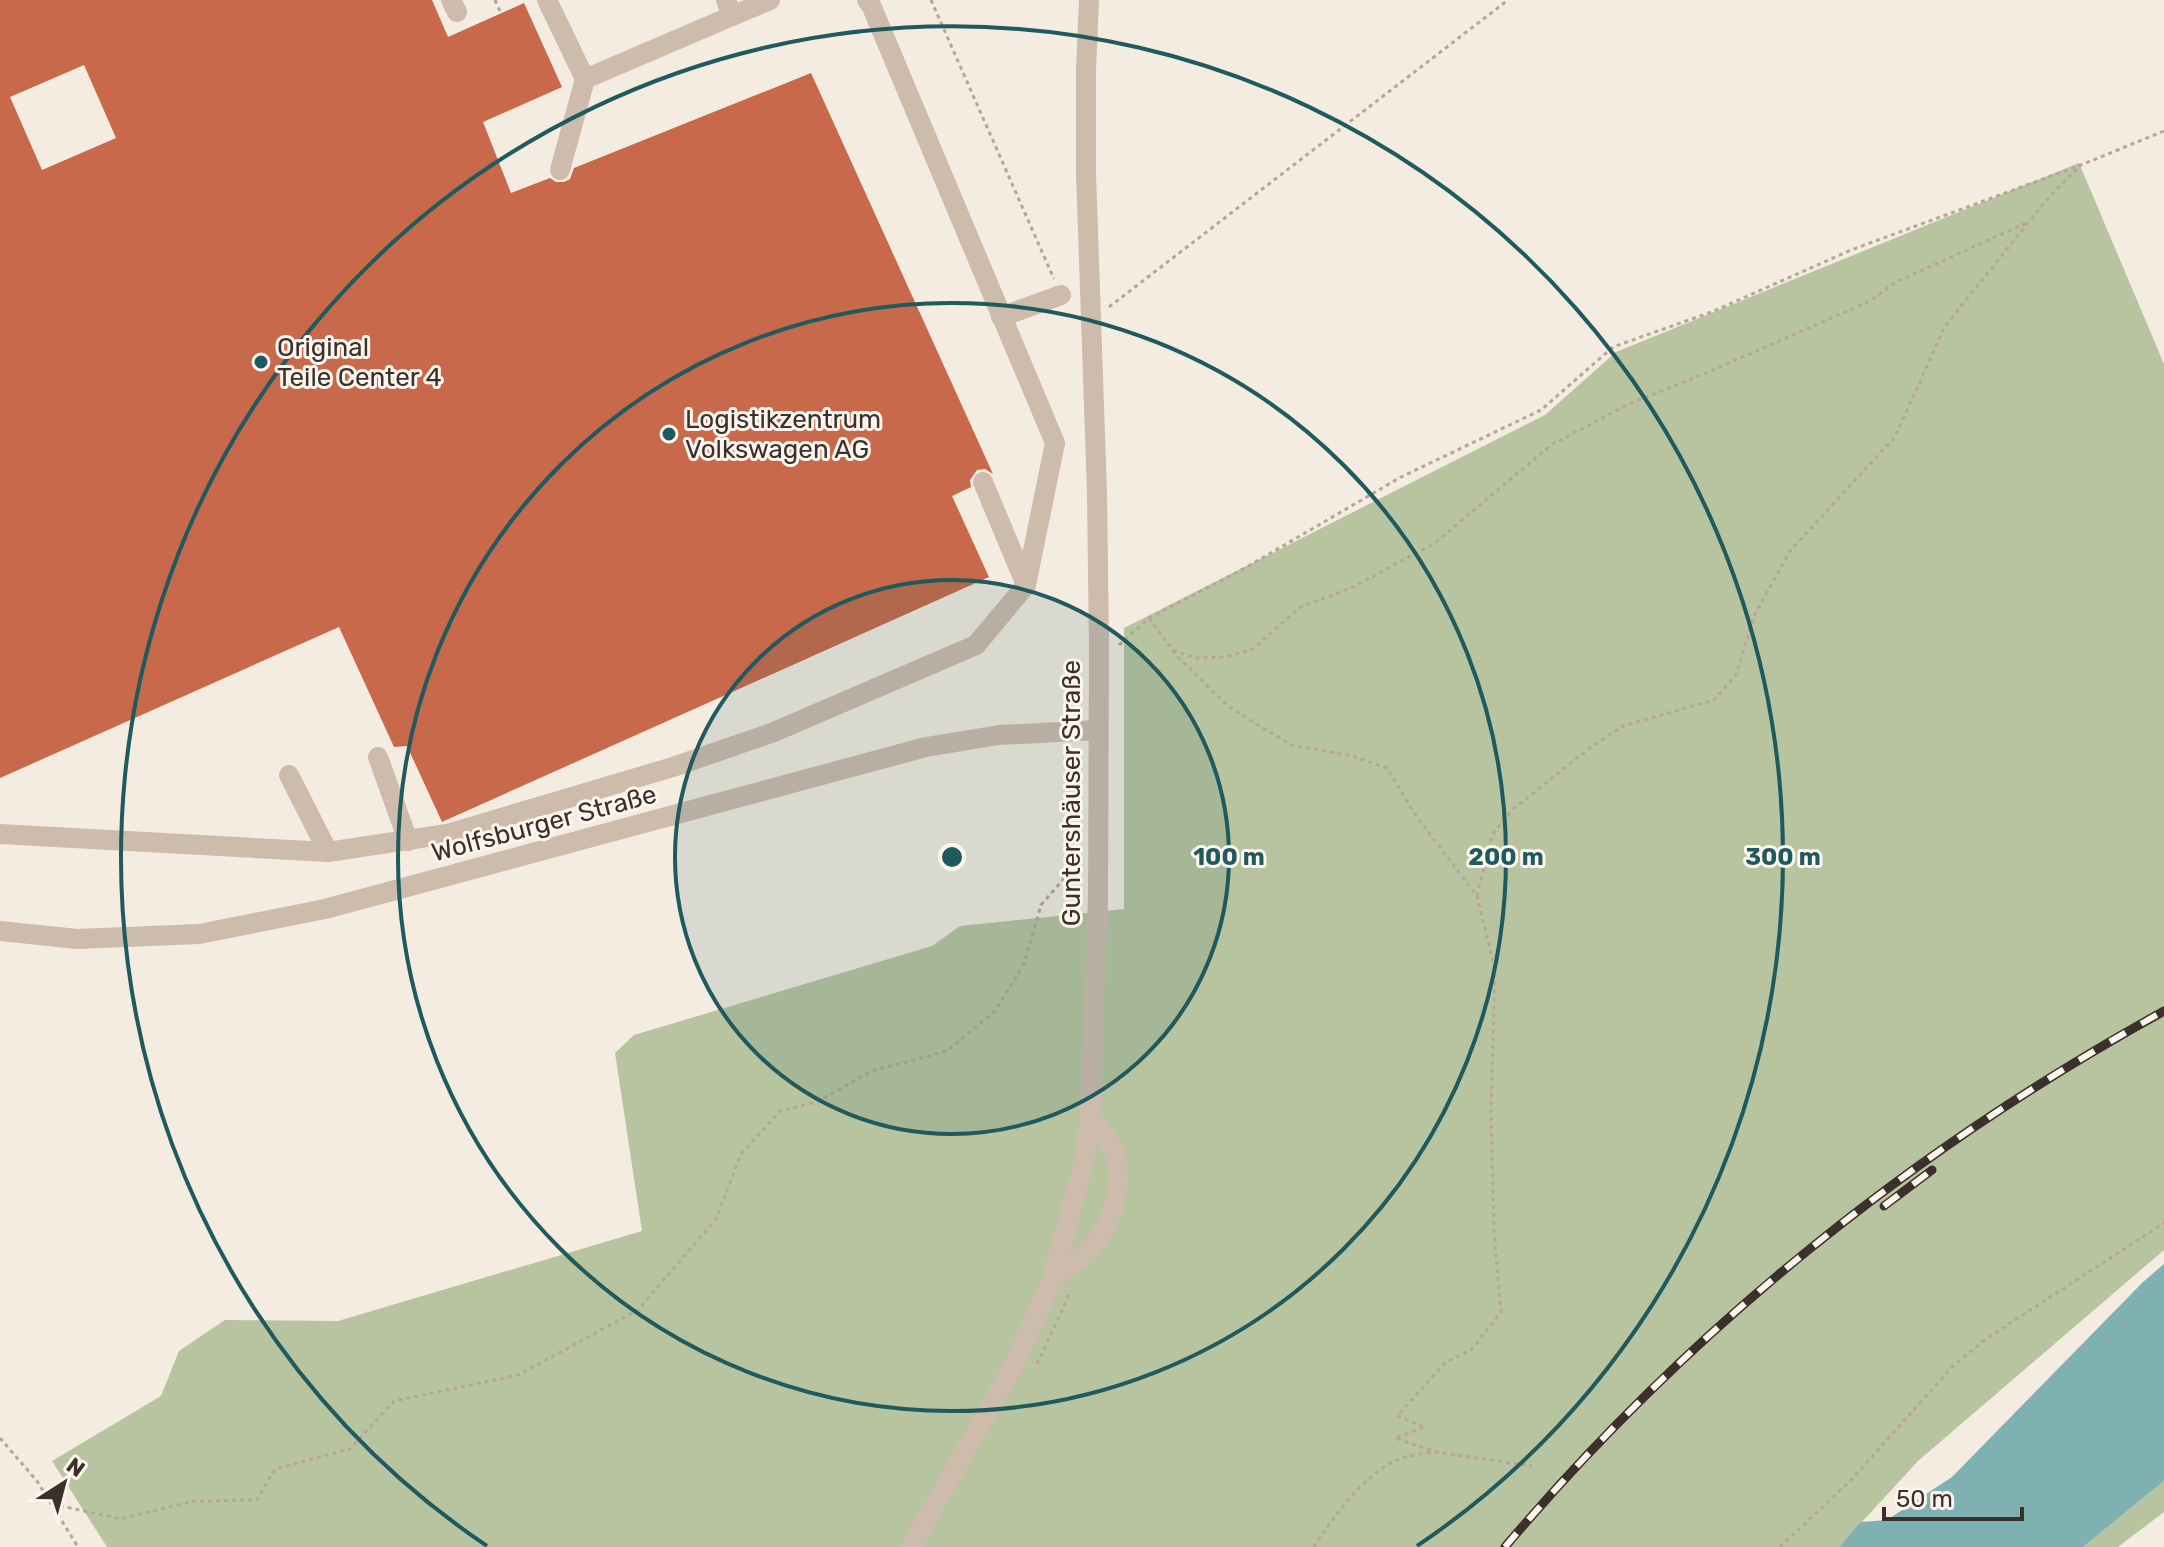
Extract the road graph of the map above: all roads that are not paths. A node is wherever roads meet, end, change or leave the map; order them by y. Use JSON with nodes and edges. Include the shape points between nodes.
{"nodes":[{"id":1,"x":547,"y":0,"type":"edge"},
{"id":2,"x":770,"y":0,"type":"edge"},
{"id":3,"x":867,"y":0,"type":"edge"},
{"id":4,"x":1089,"y":0,"type":"edge"},
{"id":5,"x":729,"y":8,"type":"edge"},
{"id":6,"x":585,"y":79,"type":"junction"},
{"id":7,"x":560,"y":170,"type":"dead end"},
{"id":8,"x":1061,"y":295,"type":"road end"},
{"id":9,"x":1001,"y":317,"type":"junction"},
{"id":10,"x":983,"y":482,"type":"dead end"},
{"id":11,"x":1026,"y":585,"type":"junction"},
{"id":12,"x":1098,"y":730,"type":"junction"},
{"id":13,"x":378,"y":757,"type":"dead end"},
{"id":14,"x":289,"y":775,"type":"dead end"},
{"id":15,"x":0,"y":834,"type":"edge"},
{"id":16,"x":408,"y":841,"type":"junction"},
{"id":17,"x":328,"y":852,"type":"junction"},
{"id":18,"x":0,"y":931,"type":"edge"},
{"id":19,"x":1090,"y":1117,"type":"junction"},
{"id":20,"x":1052,"y":1279,"type":"junction"},
{"id":21,"x":911,"y":1547,"type":"edge"}],
"edges":[{"from":1,"to":6,"type":"street"},
{"from":2,"to":5,"type":"street"},
{"from":3,"to":9,"type":"street"},
{"from":4,"to":12,"type":"street","name":"Guntershäuser Straße","via":[[1086,159]]},
{"from":5,"to":6,"type":"street"},
{"from":6,"to":7,"type":"street"},
{"from":8,"to":9,"type":"street"},
{"from":9,"to":11,"type":"street","via":[[1055,443]]},
{"from":10,"to":11,"type":"street"},
{"from":11,"to":16,"type":"street","via":[[976,645],[774,732],[673,767]]},
{"from":12,"to":18,"type":"street","name":"Wolfsburger Straße","via":[[999,735],[926,747],[325,909],[199,934],[77,939]]},
{"from":12,"to":19,"type":"street","name":"Guntershäuser Straße"},
{"from":13,"to":16,"type":"street"},
{"from":14,"to":17,"type":"street"},
{"from":15,"to":17,"type":"street"},
{"from":16,"to":17,"type":"street"},
{"from":19,"to":20,"type":"street","name":"Guntershäuser Straße","via":[[1084,1162]]},
{"from":19,"to":20,"type":"street","via":[[1116,1158],[1116,1198],[1089,1251]]},
{"from":20,"to":21,"type":"street","name":"Guntershäuser Straße","via":[[1014,1365]]}]}
